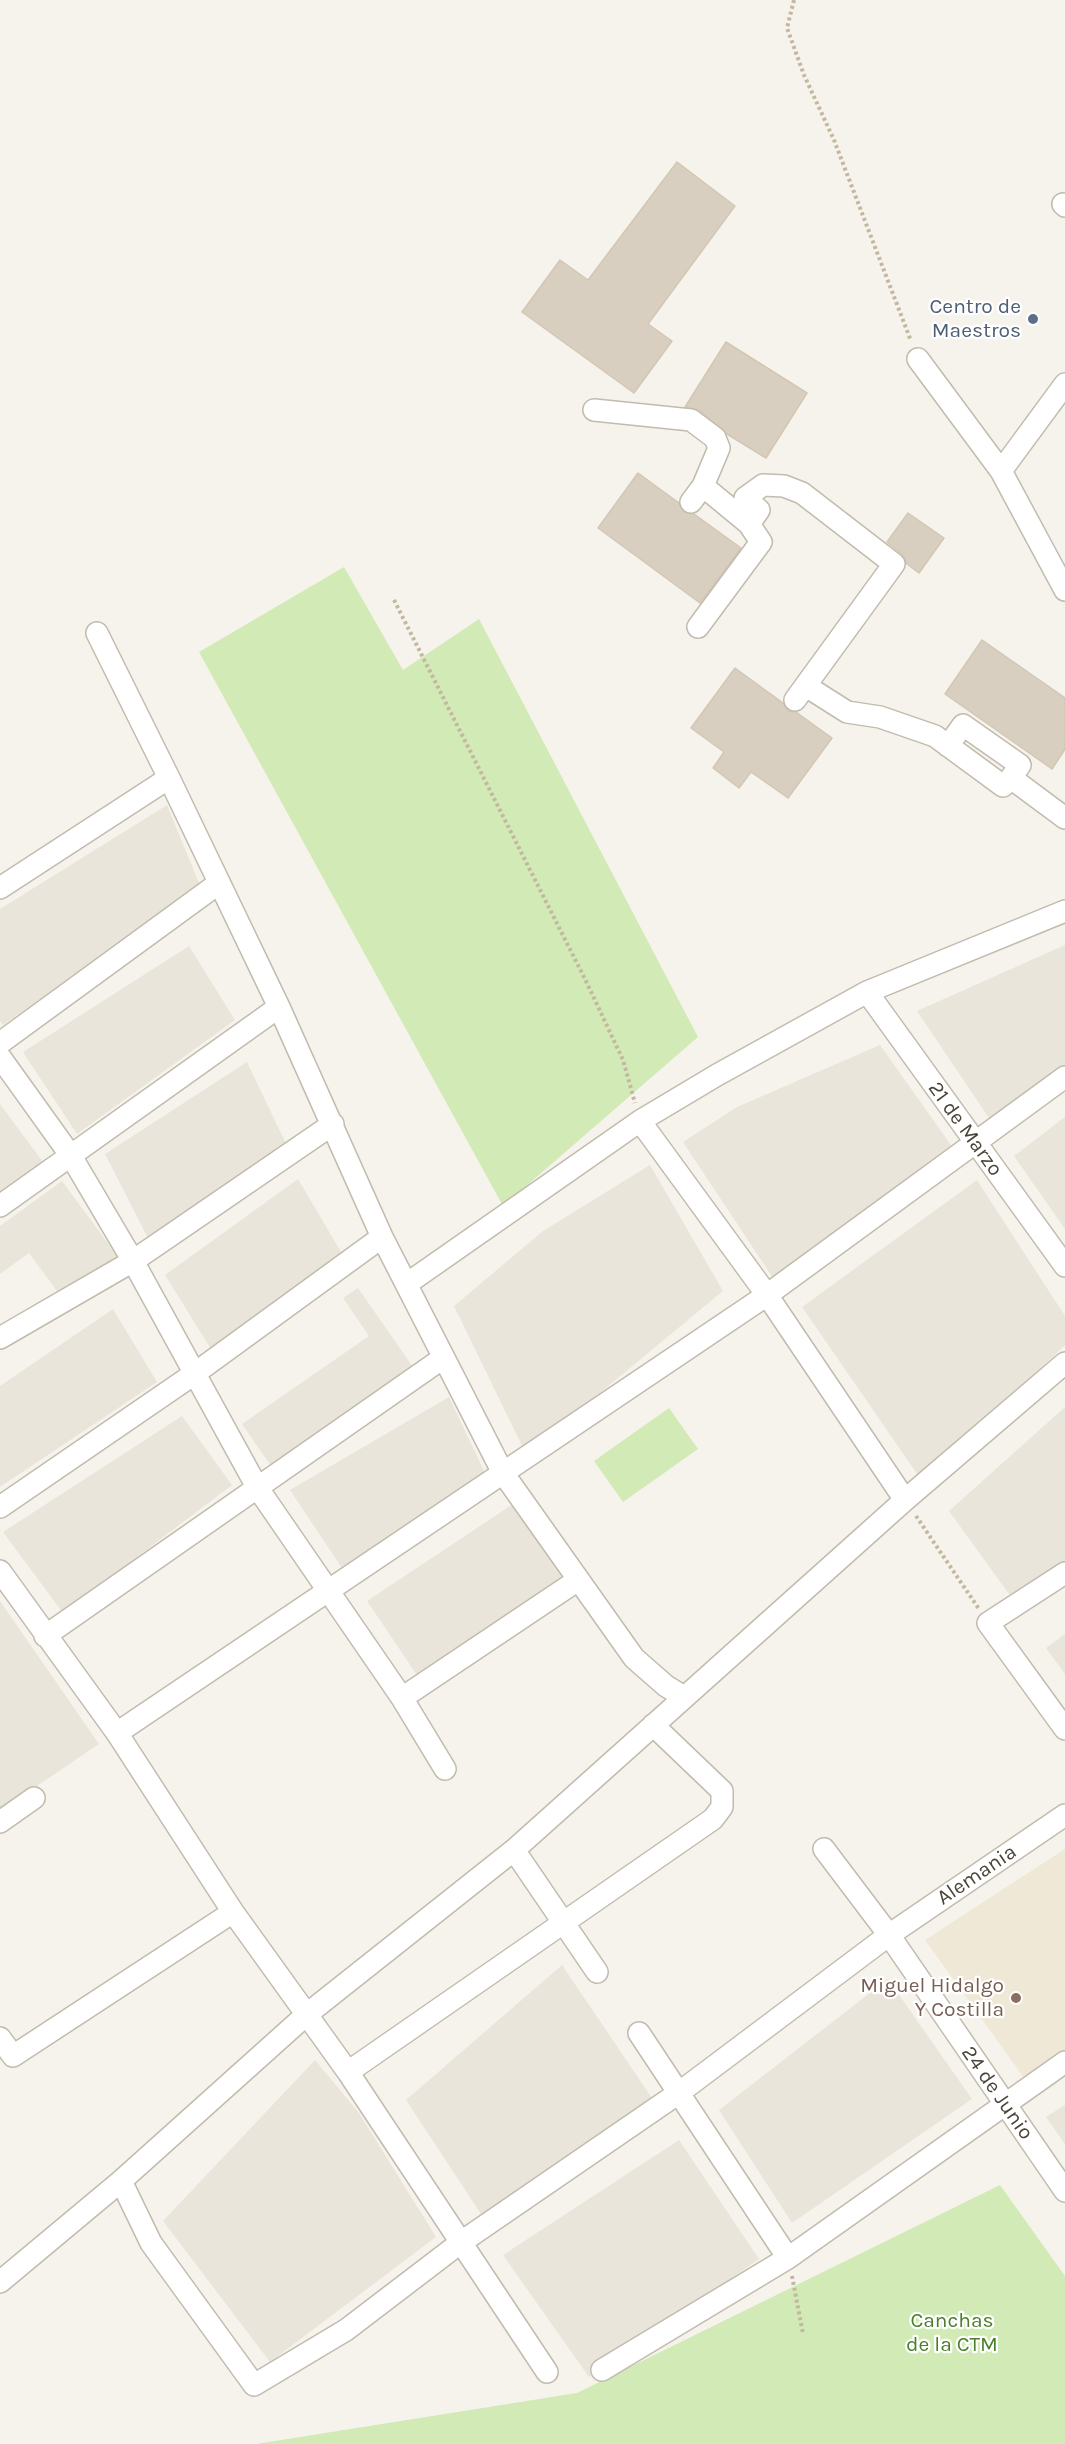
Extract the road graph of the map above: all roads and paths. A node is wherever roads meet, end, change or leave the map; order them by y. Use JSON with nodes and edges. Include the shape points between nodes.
{"nodes":[{"id":1,"x":794,"y":0,"type":"edge"},
{"id":2,"x":918,"y":359,"type":"joint"},
{"id":3,"x":1065,"y":384,"type":"edge"},
{"id":4,"x":594,"y":410,"type":"dead end"},
{"id":5,"x":1001,"y":471,"type":"junction"},
{"id":6,"x":743,"y":512,"type":"junction"},
{"id":7,"x":1065,"y":590,"type":"edge"},
{"id":8,"x":394,"y":600,"type":"dead end"},
{"id":9,"x":698,"y":627,"type":"dead end"},
{"id":10,"x":97,"y":633,"type":"dead end"},
{"id":11,"x":170,"y":778,"type":"junction"},
{"id":12,"x":1065,"y":818,"type":"edge"},
{"id":13,"x":219,"y":883,"type":"junction"},
{"id":14,"x":0,"y":888,"type":"edge"},
{"id":15,"x":1065,"y":911,"type":"edge"},
{"id":16,"x":867,"y":992,"type":"junction"},
{"id":17,"x":279,"y":1007,"type":"junction"},
{"id":18,"x":0,"y":1043,"type":"edge"},
{"id":19,"x":0,"y":1057,"type":"edge"},
{"id":20,"x":1065,"y":1077,"type":"edge"},
{"id":21,"x":640,"y":1121,"type":"junction"},
{"id":22,"x":333,"y":1124,"type":"junction"},
{"id":23,"x":974,"y":1142,"type":"junction"},
{"id":24,"x":71,"y":1156,"type":"junction"},
{"id":25,"x":0,"y":1206,"type":"edge"},
{"id":26,"x":382,"y":1237,"type":"junction"},
{"id":27,"x":133,"y":1261,"type":"junction"},
{"id":28,"x":1065,"y":1266,"type":"edge"},
{"id":29,"x":408,"y":1283,"type":"junction"},
{"id":30,"x":767,"y":1295,"type":"junction"},
{"id":31,"x":0,"y":1338,"type":"edge"},
{"id":32,"x":443,"y":1358,"type":"junction"},
{"id":33,"x":1065,"y":1363,"type":"edge"},
{"id":34,"x":194,"y":1374,"type":"junction"},
{"id":35,"x":503,"y":1473,"type":"junction"},
{"id":36,"x":257,"y":1487,"type":"junction"},
{"id":37,"x":905,"y":1500,"type":"junction"},
{"id":38,"x":0,"y":1507,"type":"edge"},
{"id":39,"x":1065,"y":1573,"type":"edge"},
{"id":40,"x":1,"y":1574,"type":"edge"},
{"id":41,"x":578,"y":1580,"type":"junction"},
{"id":42,"x":327,"y":1588,"type":"junction"},
{"id":43,"x":988,"y":1623,"type":"junction"},
{"id":44,"x":45,"y":1636,"type":"junction"},
{"id":45,"x":684,"y":1697,"type":"junction"},
{"id":46,"x":402,"y":1698,"type":"junction"},
{"id":47,"x":653,"y":1725,"type":"junction"},
{"id":48,"x":1065,"y":1730,"type":"edge"},
{"id":49,"x":117,"y":1733,"type":"junction"},
{"id":50,"x":446,"y":1769,"type":"dead end"},
{"id":51,"x":34,"y":1798,"type":"dead end"},
{"id":52,"x":1065,"y":1815,"type":"edge"},
{"id":53,"x":0,"y":1822,"type":"edge"},
{"id":54,"x":514,"y":1850,"type":"junction"},
{"id":55,"x":824,"y":1850,"type":"dead end"},
{"id":56,"x":233,"y":1912,"type":"junction"},
{"id":57,"x":563,"y":1921,"type":"junction"},
{"id":58,"x":889,"y":1935,"type":"junction"},
{"id":59,"x":597,"y":1972,"type":"dead end"},
{"id":60,"x":306,"y":2015,"type":"junction"},
{"id":61,"x":639,"y":2033,"type":"dead end"},
{"id":62,"x":0,"y":2038,"type":"edge"},
{"id":63,"x":1065,"y":2062,"type":"edge"},
{"id":64,"x":348,"y":2072,"type":"junction"},
{"id":65,"x":680,"y":2092,"type":"junction"},
{"id":66,"x":1005,"y":2104,"type":"junction"},
{"id":67,"x":121,"y":2181,"type":"junction"},
{"id":68,"x":1065,"y":2191,"type":"edge"},
{"id":69,"x":460,"y":2243,"type":"junction"},
{"id":70,"x":788,"y":2258,"type":"junction"},
{"id":71,"x":0,"y":2282,"type":"edge"},
{"id":72,"x":803,"y":2334,"type":"dead end"},
{"id":73,"x":602,"y":2370,"type":"dead end"},
{"id":74,"x":547,"y":2372,"type":"dead end"}],
"edges":[{"from":1,"to":2,"type":"path","via":[[787,28]]},
{"from":2,"to":5,"type":"street"},
{"from":3,"to":5,"type":"street"},
{"from":4,"to":6,"type":"street","via":[[691,420],[715,438],[719,448],[697,494]]},
{"from":5,"to":7,"type":"street"},
{"from":6,"to":9,"type":"street","via":[[761,542]]},
{"from":6,"to":12,"type":"street","via":[[763,485],[784,486],[802,493],[894,564],[800,693],[847,712],[880,717],[936,736],[948,746],[963,725],[1020,765],[1011,778]]},
{"from":8,"to":21,"type":"path","via":[[586,981],[623,1060]]},
{"from":10,"to":11,"type":"street"},
{"from":11,"to":13,"type":"street"},
{"from":11,"to":14,"type":"street"},
{"from":13,"to":17,"type":"street"},
{"from":13,"to":18,"type":"street"},
{"from":15,"to":16,"type":"street"},
{"from":16,"to":21,"type":"street"},
{"from":16,"to":23,"type":"street","name":"21 de Marzo"},
{"from":17,"to":22,"type":"street"},
{"from":17,"to":24,"type":"street"},
{"from":19,"to":24,"type":"street"},
{"from":20,"to":23,"type":"street"},
{"from":21,"to":29,"type":"street"},
{"from":21,"to":30,"type":"street"},
{"from":22,"to":26,"type":"street"},
{"from":22,"to":27,"type":"street"},
{"from":23,"to":28,"type":"street","name":"21 de Marzo"},
{"from":23,"to":30,"type":"street"},
{"from":24,"to":25,"type":"street"},
{"from":24,"to":27,"type":"street"},
{"from":26,"to":29,"type":"street"},
{"from":26,"to":34,"type":"street"},
{"from":27,"to":31,"type":"street"},
{"from":27,"to":34,"type":"street"},
{"from":29,"to":32,"type":"street"},
{"from":30,"to":35,"type":"street"},
{"from":30,"to":37,"type":"street"},
{"from":32,"to":35,"type":"street"},
{"from":32,"to":36,"type":"street"},
{"from":33,"to":37,"type":"street"},
{"from":34,"to":36,"type":"street"},
{"from":34,"to":38,"type":"street"},
{"from":35,"to":41,"type":"street"},
{"from":35,"to":42,"type":"street"},
{"from":36,"to":42,"type":"street"},
{"from":36,"to":44,"type":"street"},
{"from":37,"to":43,"type":"path"},
{"from":37,"to":45,"type":"street"},
{"from":39,"to":43,"type":"street"},
{"from":40,"to":44,"type":"street"},
{"from":41,"to":45,"type":"street","via":[[634,1658]]},
{"from":41,"to":46,"type":"street"},
{"from":42,"to":46,"type":"street"},
{"from":42,"to":49,"type":"street"},
{"from":43,"to":48,"type":"street"},
{"from":44,"to":49,"type":"street"},
{"from":45,"to":47,"type":"street"},
{"from":46,"to":50,"type":"street"},
{"from":47,"to":54,"type":"street"},
{"from":47,"to":57,"type":"street","via":[[722,1791],[722,1807],[713,1819]]},
{"from":49,"to":56,"type":"street"},
{"from":51,"to":53,"type":"street"},
{"from":52,"to":58,"type":"street","name":"Alemania"},
{"from":54,"to":57,"type":"street"},
{"from":54,"to":60,"type":"street"},
{"from":55,"to":58,"type":"street","name":"24 de Junio"},
{"from":56,"to":60,"type":"street"},
{"from":56,"to":62,"type":"street","via":[[13,2056]]},
{"from":57,"to":59,"type":"street"},
{"from":57,"to":64,"type":"street"},
{"from":58,"to":65,"type":"street","name":"Alemania"},
{"from":58,"to":66,"type":"street","name":"24 de Junio"},
{"from":60,"to":64,"type":"street"},
{"from":60,"to":67,"type":"street"},
{"from":61,"to":65,"type":"street"},
{"from":63,"to":66,"type":"street"},
{"from":64,"to":69,"type":"street"},
{"from":65,"to":69,"type":"street","name":"Alemania"},
{"from":65,"to":70,"type":"street"},
{"from":66,"to":68,"type":"street","name":"24 de Junio"},
{"from":66,"to":70,"type":"street"},
{"from":67,"to":69,"type":"street","name":"Alemania","via":[[151,2243],[254,2385],[346,2330]]},
{"from":67,"to":71,"type":"street"},
{"from":69,"to":74,"type":"street"},
{"from":70,"to":72,"type":"path"},
{"from":70,"to":73,"type":"street"}]}
